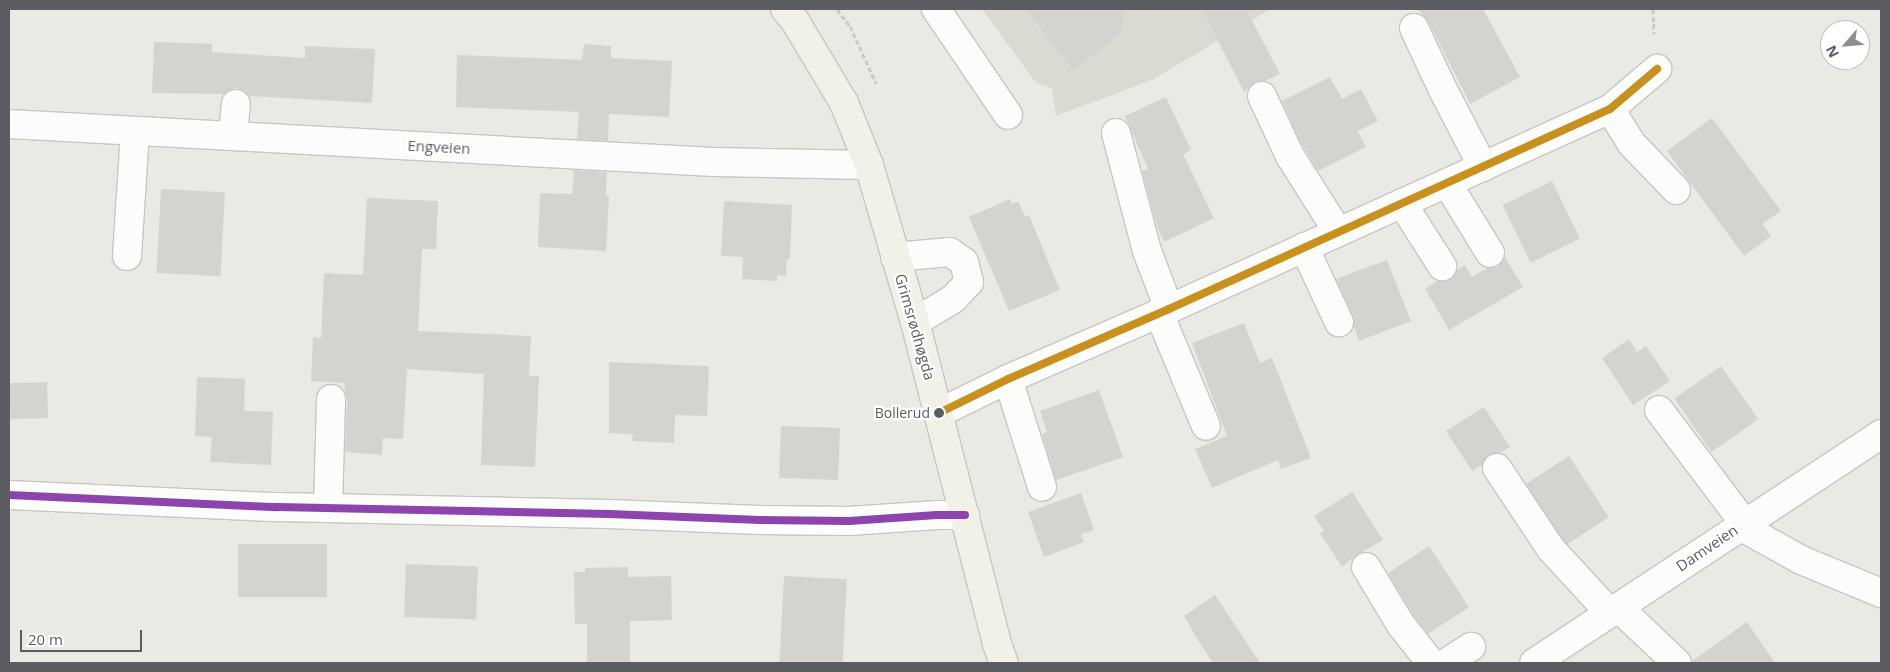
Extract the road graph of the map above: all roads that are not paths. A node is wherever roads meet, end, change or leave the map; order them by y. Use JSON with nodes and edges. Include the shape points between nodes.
{"nodes":[{"id":1,"x":785,"y":9,"type":"edge"},
{"id":2,"x":936,"y":9,"type":"edge"},
{"id":3,"x":1414,"y":28,"type":"dead end"},
{"id":4,"x":1657,"y":69,"type":"dead end"},
{"id":5,"x":1262,"y":96,"type":"dead end"},
{"id":6,"x":236,"y":104,"type":"dead end"},
{"id":7,"x":1610,"y":109,"type":"junction"},
{"id":8,"x":1008,"y":115,"type":"dead end"},
{"id":9,"x":9,"y":124,"type":"edge"},
{"id":10,"x":134,"y":130,"type":"junction"},
{"id":11,"x":1116,"y":133,"type":"dead end"},
{"id":12,"x":233,"y":136,"type":"junction"},
{"id":13,"x":869,"y":165,"type":"junction"},
{"id":14,"x":1483,"y":167,"type":"junction"},
{"id":15,"x":1447,"y":183,"type":"junction"},
{"id":16,"x":1676,"y":190,"type":"dead end"},
{"id":17,"x":1402,"y":203,"type":"junction"},
{"id":18,"x":1338,"y":232,"type":"junction"},
{"id":19,"x":1304,"y":247,"type":"junction"},
{"id":20,"x":1490,"y":252,"type":"dead end"},
{"id":21,"x":127,"y":256,"type":"dead end"},
{"id":22,"x":895,"y":257,"type":"junction"},
{"id":23,"x":1442,"y":266,"type":"dead end"},
{"id":24,"x":1164,"y":311,"type":"junction"},
{"id":25,"x":915,"y":322,"type":"junction"},
{"id":26,"x":1340,"y":322,"type":"dead end"},
{"id":27,"x":1008,"y":379,"type":"junction"},
{"id":28,"x":331,"y":399,"type":"dead end"},
{"id":29,"x":1659,"y":410,"type":"dead end"},
{"id":30,"x":939,"y":413,"type":"junction"},
{"id":31,"x":1206,"y":426,"type":"dead end"},
{"id":32,"x":1881,"y":434,"type":"edge"},
{"id":33,"x":1497,"y":468,"type":"dead end"},
{"id":34,"x":1042,"y":487,"type":"dead end"},
{"id":35,"x":9,"y":495,"type":"edge"},
{"id":36,"x":328,"y":508,"type":"junction"},
{"id":37,"x":964,"y":515,"type":"junction"},
{"id":38,"x":1742,"y":524,"type":"junction"},
{"id":39,"x":1366,"y":567,"type":"dead end"},
{"id":40,"x":1881,"y":593,"type":"edge"},
{"id":41,"x":1615,"y":611,"type":"junction"},
{"id":42,"x":1471,"y":648,"type":"dead end"},
{"id":43,"x":1004,"y":663,"type":"edge"},
{"id":44,"x":1431,"y":663,"type":"edge"},
{"id":45,"x":1446,"y":663,"type":"edge"},
{"id":46,"x":1534,"y":663,"type":"edge"},
{"id":47,"x":1677,"y":663,"type":"edge"}],
"edges":[{"from":1,"to":13,"type":"main road","name":"Grimsrødhøgda","via":[[844,103]]},
{"from":2,"to":8,"type":"street"},
{"from":3,"to":14,"type":"street"},
{"from":4,"to":7,"type":"street"},
{"from":5,"to":18,"type":"street","via":[[1290,156]]},
{"from":6,"to":12,"type":"street"},
{"from":7,"to":14,"type":"street"},
{"from":7,"to":16,"type":"street","via":[[1631,143]]},
{"from":9,"to":10,"type":"street","name":"Engveien"},
{"from":10,"to":12,"type":"street","name":"Engveien"},
{"from":10,"to":21,"type":"street"},
{"from":11,"to":24,"type":"street"},
{"from":12,"to":13,"type":"street","name":"Engveien","via":[[714,162]]},
{"from":13,"to":22,"type":"main road","name":"Grimsrødhøgda"},
{"from":14,"to":15,"type":"street"},
{"from":15,"to":17,"type":"street"},
{"from":15,"to":20,"type":"street"},
{"from":17,"to":18,"type":"street"},
{"from":17,"to":23,"type":"street"},
{"from":18,"to":19,"type":"street"},
{"from":19,"to":24,"type":"street"},
{"from":19,"to":26,"type":"street"},
{"from":22,"to":25,"type":"main road","name":"Grimsrødhøgda"},
{"from":22,"to":25,"type":"street","via":[[950,252],[964,262],[969,282],[952,298]]},
{"from":24,"to":27,"type":"street"},
{"from":24,"to":31,"type":"street"},
{"from":25,"to":30,"type":"main road","name":"Grimsrødhøgda"},
{"from":27,"to":30,"type":"street"},
{"from":27,"to":34,"type":"street"},
{"from":28,"to":36,"type":"street"},
{"from":29,"to":38,"type":"street"},
{"from":30,"to":37,"type":"main road","name":"Grimsrødhøgda"},
{"from":32,"to":38,"type":"street","name":"Damveien"},
{"from":33,"to":41,"type":"street","via":[[1551,549]]},
{"from":35,"to":36,"type":"street"},
{"from":36,"to":37,"type":"street","via":[[849,521]]},
{"from":37,"to":43,"type":"main road","name":"Grimsrødhøgda"},
{"from":38,"to":40,"type":"street","via":[[1801,560]]},
{"from":38,"to":41,"type":"street","name":"Damveien"},
{"from":39,"to":44,"type":"street","via":[[1401,625]]},
{"from":41,"to":46,"type":"street","name":"Damveien"},
{"from":41,"to":47,"type":"street"},
{"from":42,"to":45,"type":"street"}]}
